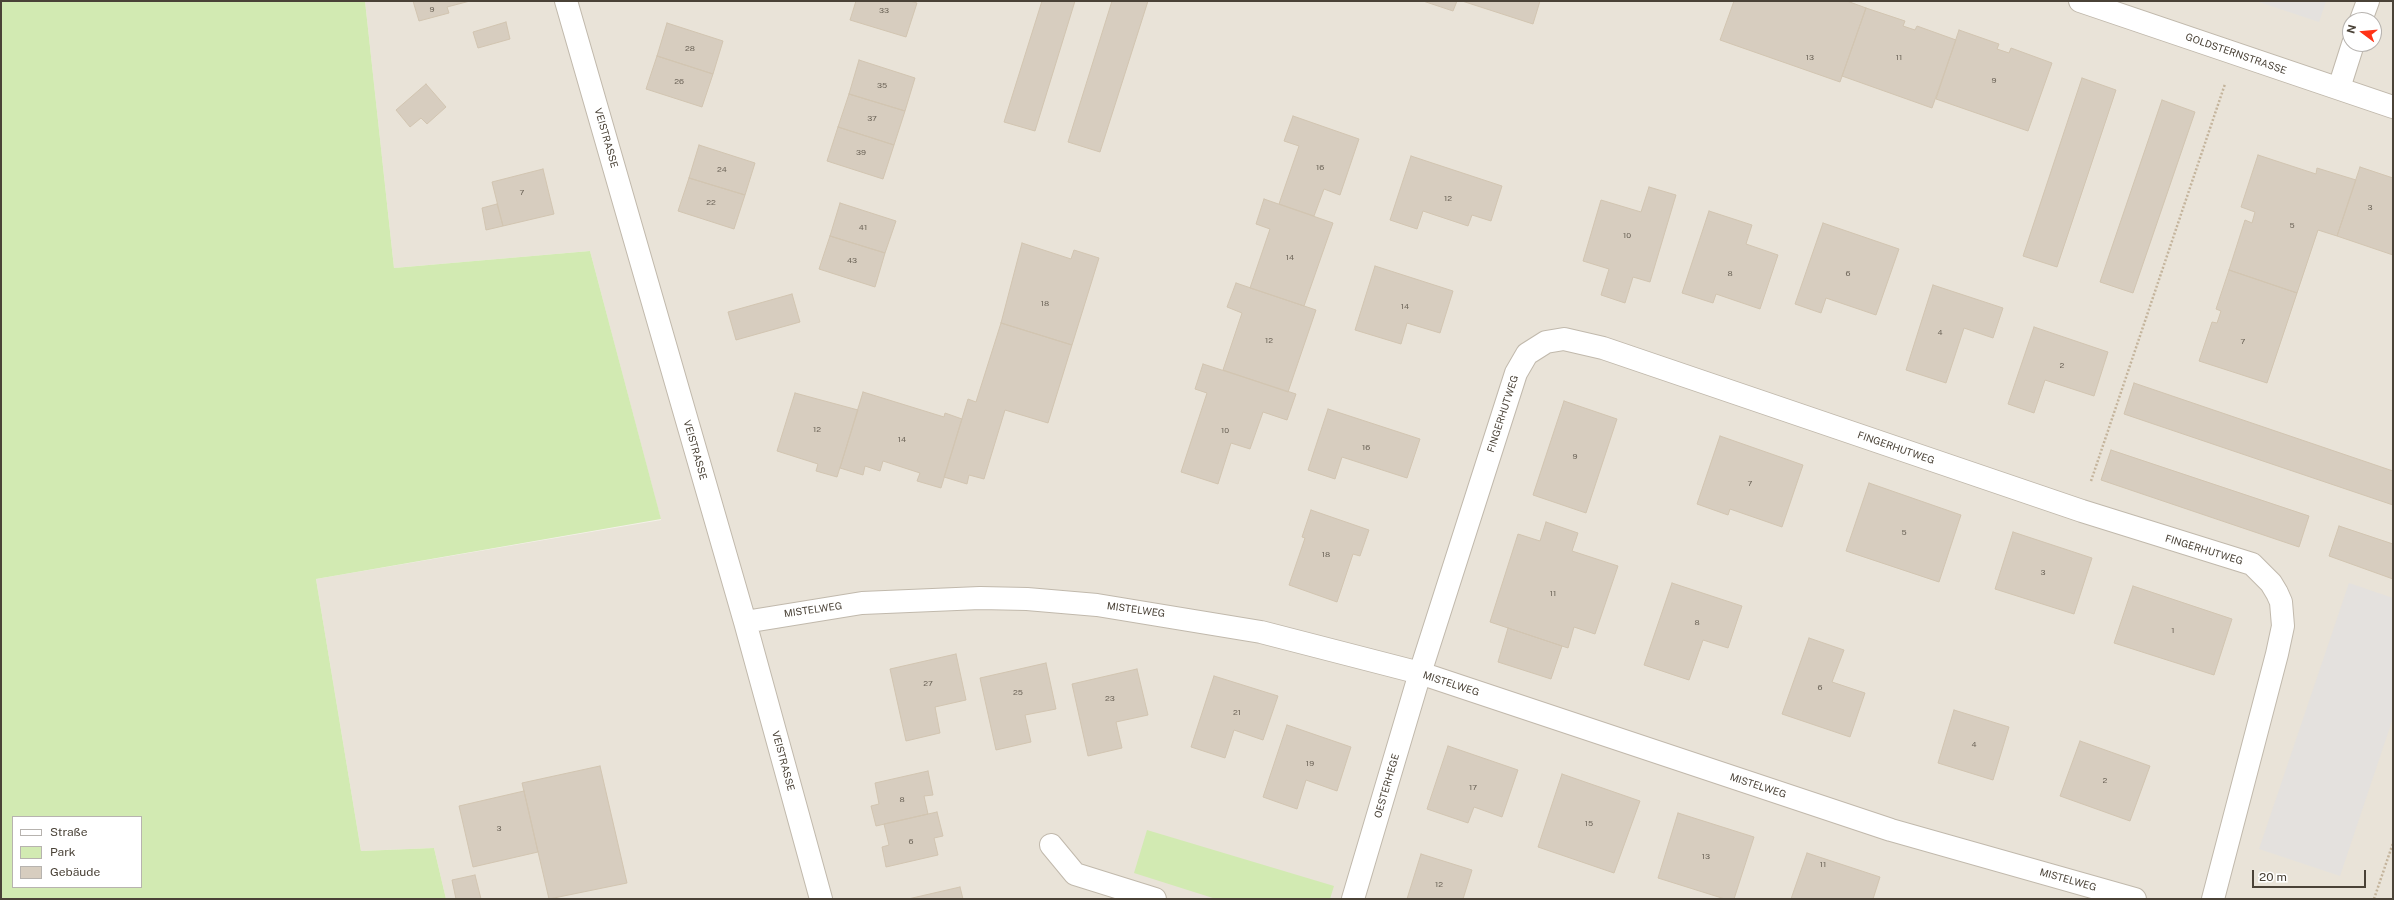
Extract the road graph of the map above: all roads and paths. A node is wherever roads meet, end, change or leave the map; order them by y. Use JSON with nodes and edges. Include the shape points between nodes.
{"nodes":[{"id":1,"x":566,"y":1,"type":"edge"},
{"id":2,"x":2080,"y":1,"type":"edge"},
{"id":3,"x":2368,"y":1,"type":"edge"},
{"id":4,"x":2365,"y":12,"type":"edge"},
{"id":5,"x":2351,"y":52,"type":"edge"},
{"id":6,"x":2235,"y":53,"type":"junction"},
{"id":7,"x":2339,"y":88,"type":"junction"},
{"id":8,"x":2393,"y":107,"type":"edge"},
{"id":9,"x":2082,"y":511,"type":"junction"},
{"id":10,"x":745,"y":622,"type":"junction"},
{"id":11,"x":1420,"y":673,"type":"junction"},
{"id":12,"x":2393,"y":843,"type":"edge"},
{"id":13,"x":1051,"y":845,"type":"dead end"},
{"id":14,"x":821,"y":899,"type":"edge"},
{"id":15,"x":1155,"y":899,"type":"edge"},
{"id":16,"x":1353,"y":899,"type":"edge"},
{"id":17,"x":2135,"y":899,"type":"edge"},
{"id":18,"x":2213,"y":899,"type":"edge"},
{"id":19,"x":2374,"y":899,"type":"edge"}],
"edges":[{"from":1,"to":10,"type":"street","name":"VEISTRASSE"},
{"from":2,"to":6,"type":"street","name":"GOLDSTERNSTRASSE"},
{"from":3,"to":4,"type":"street"},
{"from":5,"to":7,"type":"street"},
{"from":6,"to":7,"type":"street","name":"GOLDSTERNSTRASSE"},
{"from":6,"to":9,"type":"path"},
{"from":7,"to":8,"type":"street","name":"GOLDSTERNSTRASSE"},
{"from":9,"to":11,"type":"street","name":"FINGERHUTWEG","via":[[1604,348],[1564,339],[1546,342],[1527,354],[1516,373]]},
{"from":9,"to":18,"type":"street","name":"FINGERHUTWEG","via":[[2252,564],[2270,583],[2281,602],[2283,626],[2277,654]]},
{"from":10,"to":11,"type":"street","name":"MISTELWEG","via":[[862,603],[941,599],[1026,599],[1097,605],[1216,623]]},
{"from":10,"to":14,"type":"street","name":"VEISTRASSE"},
{"from":11,"to":16,"type":"street","name":"OESTERHEGE"},
{"from":11,"to":17,"type":"street","name":"MISTELWEG","via":[[1891,830]]},
{"from":12,"to":19,"type":"path"},
{"from":13,"to":15,"type":"street","via":[[1075,874]]}]}
